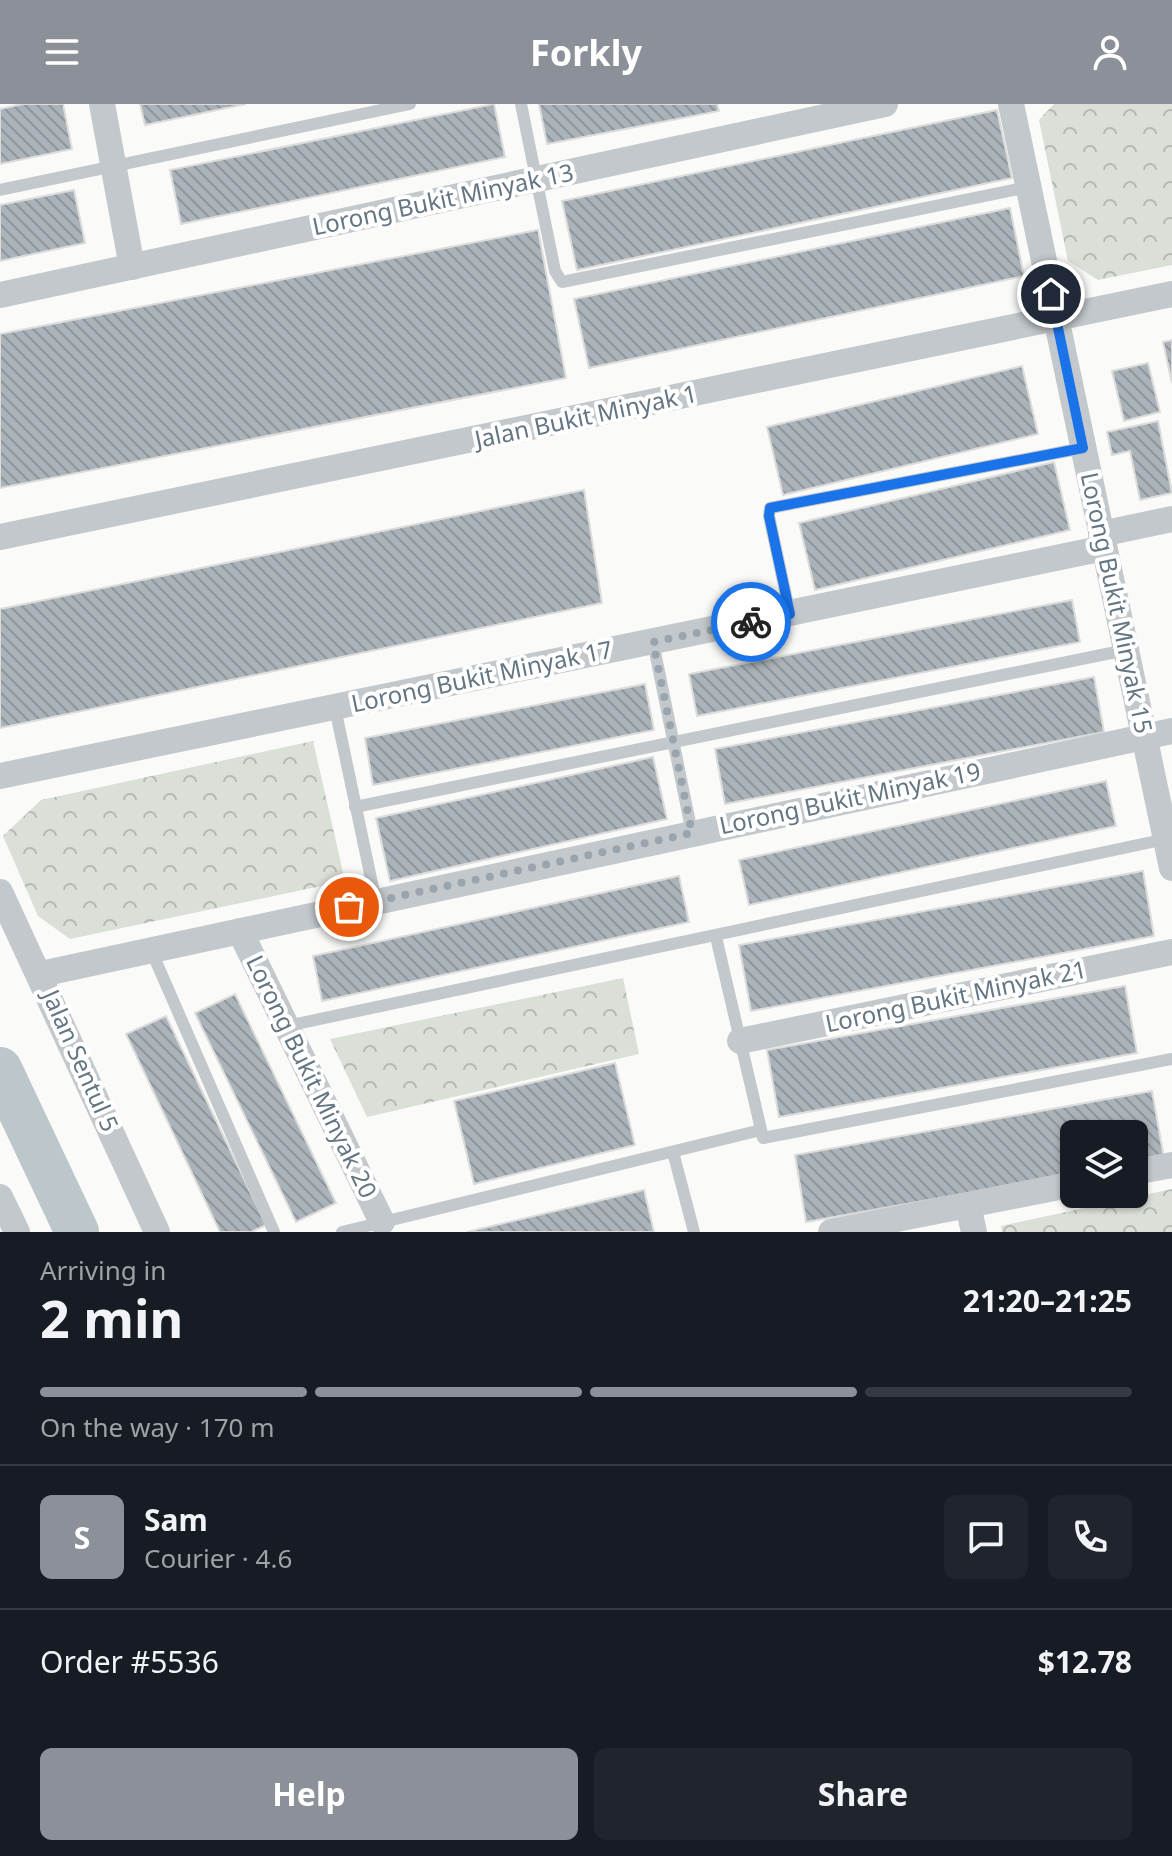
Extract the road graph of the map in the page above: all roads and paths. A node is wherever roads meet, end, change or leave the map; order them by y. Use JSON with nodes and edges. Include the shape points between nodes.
{"nodes":[{"id":1,"x":102,"y":104,"type":"edge"},
{"id":2,"x":410,"y":104,"type":"edge"},
{"id":3,"x":521,"y":104,"type":"edge"},
{"id":4,"x":885,"y":104,"type":"edge"},
{"id":5,"x":1011,"y":104,"type":"edge"},
{"id":6,"x":114,"y":166,"type":"junction"},
{"id":7,"x":536,"y":179,"type":"junction"},
{"id":8,"x":1029,"y":187,"type":"junction"},
{"id":9,"x":0,"y":190,"type":"edge"},
{"id":10,"x":132,"y":267,"type":"junction"},
{"id":11,"x":1172,"y":294,"type":"edge"},
{"id":12,"x":0,"y":295,"type":"edge"},
{"id":13,"x":1057,"y":320,"type":"junction"},
{"id":14,"x":1083,"y":448,"type":"junction"},
{"id":15,"x":1172,"y":519,"type":"edge"},
{"id":16,"x":0,"y":537,"type":"edge"},
{"id":17,"x":1103,"y":541,"type":"junction"},
{"id":18,"x":790,"y":614,"type":"junction"},
{"id":19,"x":653,"y":642,"type":"junction"},
{"id":20,"x":1126,"y":650,"type":"junction"},
{"id":21,"x":335,"y":708,"type":"junction"},
{"id":22,"x":1172,"y":731,"type":"edge"},
{"id":23,"x":1144,"y":735,"type":"junction"},
{"id":24,"x":673,"y":740,"type":"junction"},
{"id":25,"x":0,"y":776,"type":"edge"},
{"id":26,"x":355,"y":807,"type":"junction"},
{"id":27,"x":692,"y":833,"type":"junction"},
{"id":28,"x":1166,"y":839,"type":"junction"},
{"id":29,"x":1172,"y":868,"type":"edge"},
{"id":30,"x":0,"y":892,"type":"edge"},
{"id":31,"x":376,"y":902,"type":"junction"},
{"id":32,"x":240,"y":931,"type":"junction"},
{"id":33,"x":716,"y":937,"type":"junction"},
{"id":34,"x":151,"y":950,"type":"junction"},
{"id":35,"x":1172,"y":952,"type":"edge"},
{"id":36,"x":41,"y":974,"type":"junction"},
{"id":37,"x":287,"y":1026,"type":"junction"},
{"id":38,"x":740,"y":1041,"type":"junction"},
{"id":39,"x":1172,"y":1059,"type":"edge"},
{"id":40,"x":761,"y":1130,"type":"junction"},
{"id":41,"x":673,"y":1152,"type":"junction"},
{"id":42,"x":1172,"y":1165,"type":"edge"},
{"id":43,"x":1148,"y":1169,"type":"edge"},
{"id":44,"x":1060,"y":1187,"type":"edge"},
{"id":45,"x":0,"y":1197,"type":"edge"},
{"id":46,"x":968,"y":1205,"type":"junction"},
{"id":47,"x":382,"y":1222,"type":"junction"},
{"id":48,"x":17,"y":1232,"type":"edge"},
{"id":49,"x":157,"y":1232,"type":"edge"},
{"id":50,"x":274,"y":1232,"type":"edge"},
{"id":51,"x":342,"y":1232,"type":"edge"},
{"id":52,"x":694,"y":1232,"type":"edge"},
{"id":53,"x":831,"y":1232,"type":"edge"},
{"id":54,"x":974,"y":1232,"type":"edge"}],
"edges":[{"from":1,"to":6,"type":"street"},
{"from":2,"to":6,"type":"lane"},
{"from":3,"to":7,"type":"lane"},
{"from":4,"to":7,"type":"street","name":"Lorong Bukit Minyak 13"},
{"from":5,"to":8,"type":"street","name":"Lorong Bukit Minyak 15"},
{"from":6,"to":9,"type":"lane"},
{"from":6,"to":10,"type":"street"},
{"from":7,"to":8,"type":"lane","via":[[555,271],[562,282],[571,283]]},
{"from":7,"to":10,"type":"street","name":"Lorong Bukit Minyak 13"},
{"from":8,"to":13,"type":"street","name":"Lorong Bukit Minyak 15"},
{"from":10,"to":12,"type":"street","name":"Lorong Bukit Minyak 13"},
{"from":11,"to":13,"type":"street","name":"Jalan Bukit Minyak 1"},
{"from":13,"to":14,"type":"street","name":"Lorong Bukit Minyak 15"},
{"from":13,"to":16,"type":"street","name":"Jalan Bukit Minyak 1"},
{"from":14,"to":17,"type":"street","name":"Lorong Bukit Minyak 15"},
{"from":14,"to":18,"type":"lane","via":[[770,508]]},
{"from":15,"to":17,"type":"street","name":"Lorong Bukit Minyak 17"},
{"from":17,"to":18,"type":"street","name":"Lorong Bukit Minyak 17"},
{"from":17,"to":20,"type":"street","name":"Lorong Bukit Minyak 15"},
{"from":18,"to":19,"type":"street","name":"Lorong Bukit Minyak 17"},
{"from":19,"to":21,"type":"street","name":"Lorong Bukit Minyak 17"},
{"from":19,"to":24,"type":"lane"},
{"from":20,"to":23,"type":"street","name":"Lorong Bukit Minyak 15"},
{"from":20,"to":24,"type":"lane"},
{"from":21,"to":25,"type":"street","name":"Lorong Bukit Minyak 17"},
{"from":21,"to":26,"type":"lane"},
{"from":22,"to":23,"type":"street","name":"Lorong Bukit Minyak 19"},
{"from":23,"to":27,"type":"street","name":"Lorong Bukit Minyak 19"},
{"from":23,"to":28,"type":"street","name":"Lorong Bukit Minyak 15"},
{"from":24,"to":26,"type":"lane"},
{"from":24,"to":27,"type":"lane"},
{"from":26,"to":31,"type":"lane"},
{"from":27,"to":31,"type":"street","name":"Lorong Bukit Minyak 19"},
{"from":28,"to":29,"type":"street","name":"Lorong Bukit Minyak 15"},
{"from":28,"to":33,"type":"lane"},
{"from":30,"to":36,"type":"street","name":"Jalan Sentul 5"},
{"from":31,"to":32,"type":"street","name":"Lorong Bukit Minyak 19"},
{"from":32,"to":34,"type":"street","name":"Lorong Bukit Minyak 19"},
{"from":32,"to":37,"type":"street","name":"Lorong Bukit Minyak 20"},
{"from":33,"to":37,"type":"lane"},
{"from":33,"to":38,"type":"lane"},
{"from":34,"to":36,"type":"street","name":"Lorong Bukit Minyak 19"},
{"from":34,"to":50,"type":"lane"},
{"from":35,"to":38,"type":"street","name":"Lorong Bukit Minyak 21"},
{"from":36,"to":49,"type":"street","name":"Jalan Sentul 5"},
{"from":37,"to":47,"type":"street","name":"Lorong Bukit Minyak 20"},
{"from":38,"to":40,"type":"lane"},
{"from":39,"to":40,"type":"lane","via":[[763,1138]]},
{"from":40,"to":41,"type":"lane"},
{"from":41,"to":47,"type":"lane"},
{"from":41,"to":52,"type":"lane"},
{"from":42,"to":43,"type":"street"},
{"from":44,"to":46,"type":"street"},
{"from":45,"to":48,"type":"street"},
{"from":46,"to":53,"type":"street"},
{"from":46,"to":54,"type":"street"},
{"from":47,"to":51,"type":"lane"}]}
